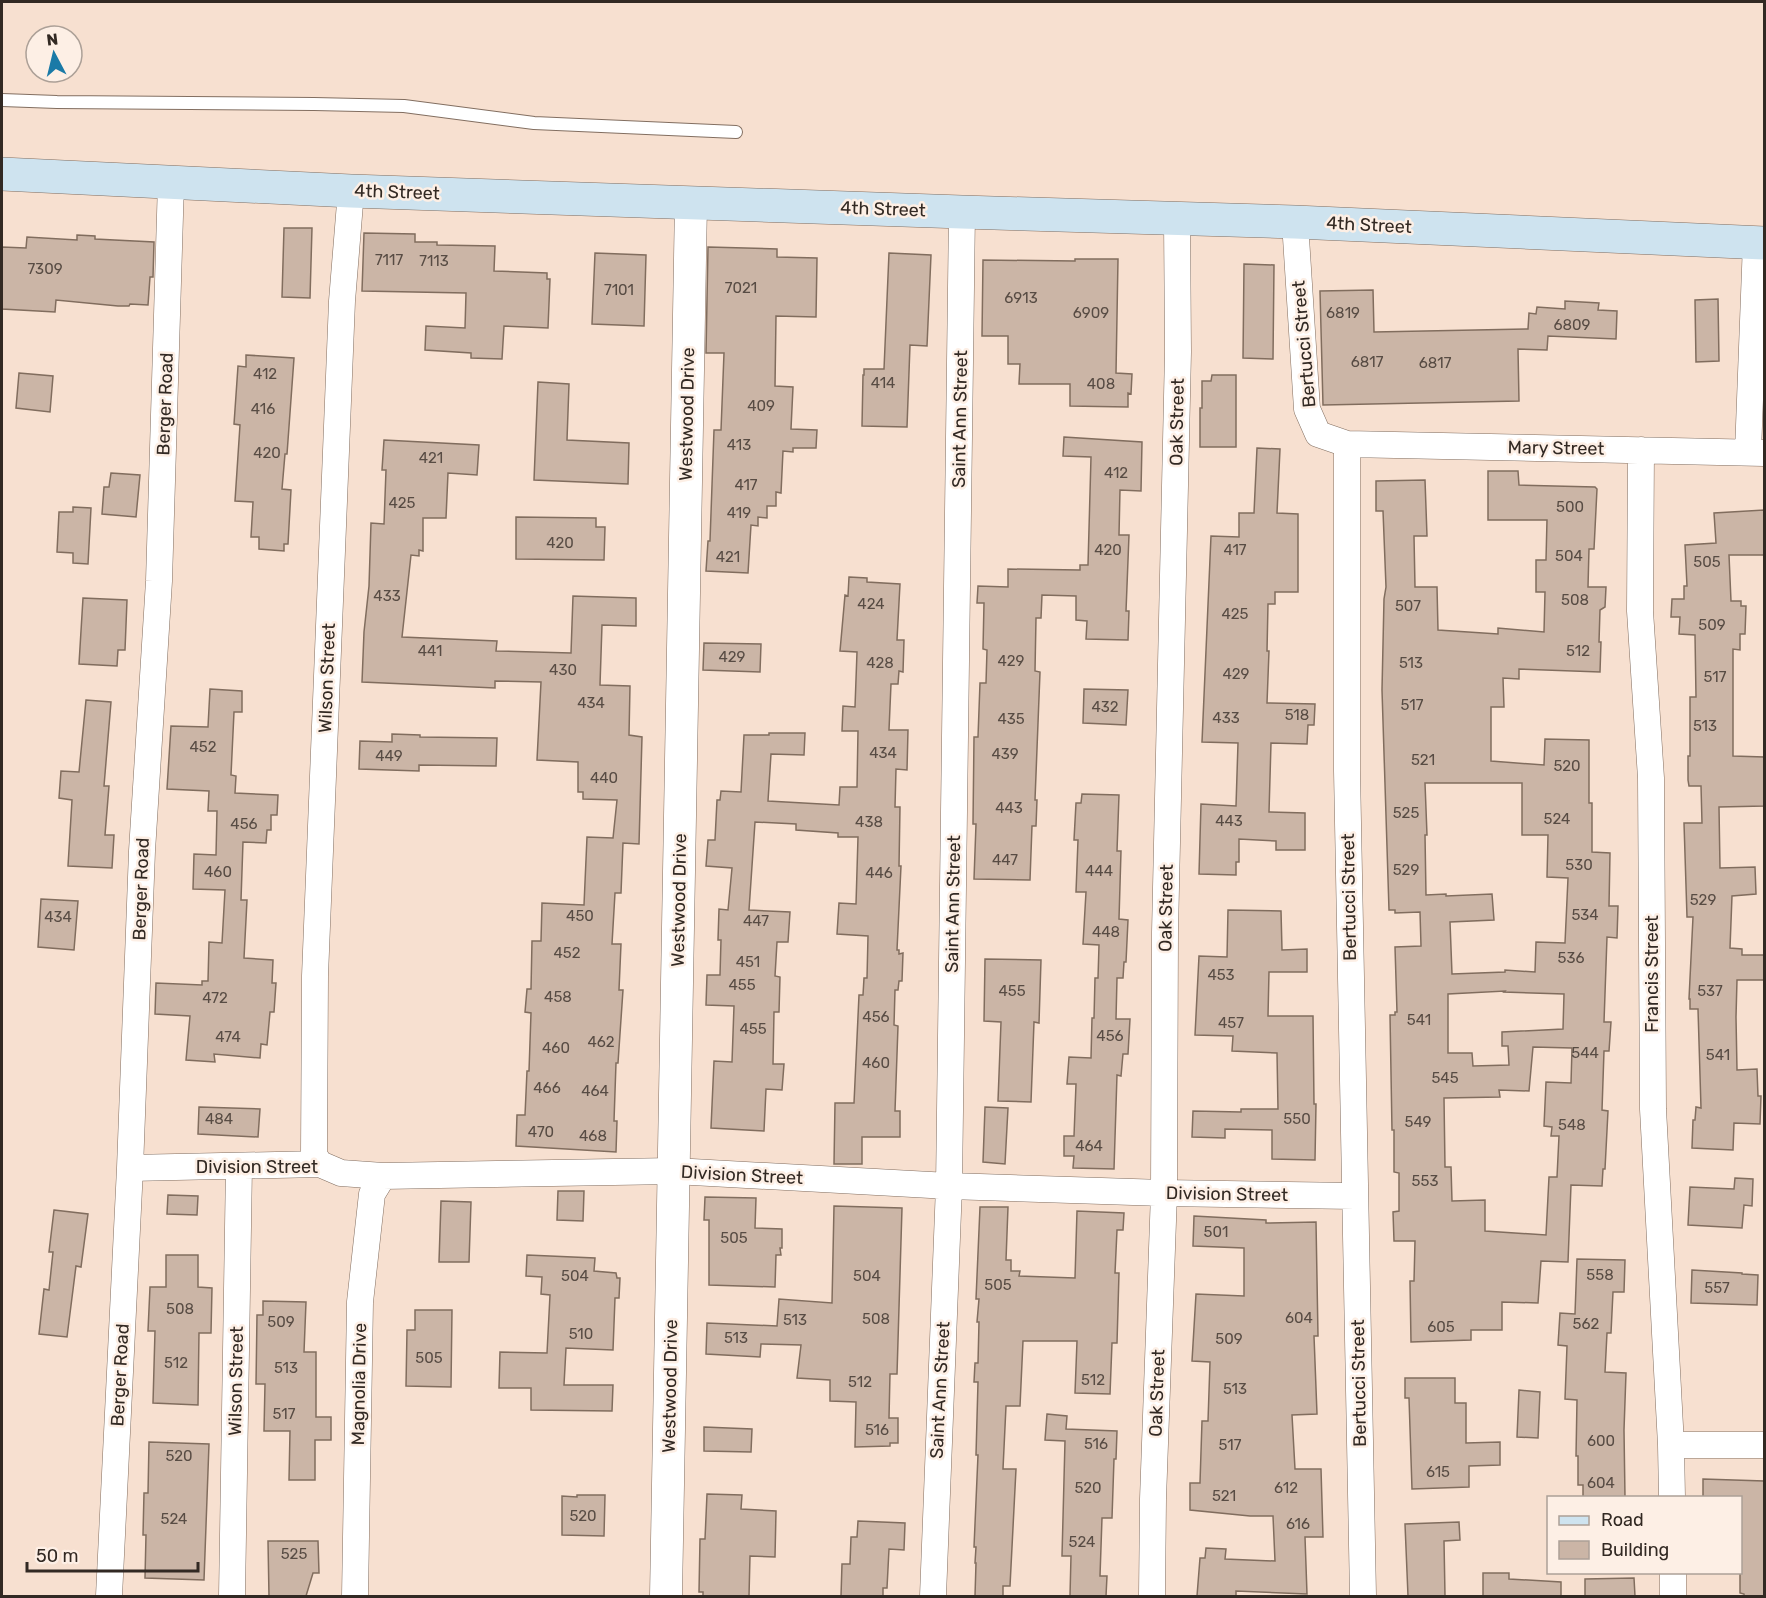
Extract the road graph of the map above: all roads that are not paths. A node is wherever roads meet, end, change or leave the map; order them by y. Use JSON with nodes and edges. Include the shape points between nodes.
{"nodes":[{"id":1,"x":2,"y":100,"type":"edge"},
{"id":2,"x":735,"y":132,"type":"dead end"},
{"id":3,"x":2,"y":174,"type":"edge"},
{"id":4,"x":171,"y":182,"type":"junction"},
{"id":5,"x":351,"y":191,"type":"junction"},
{"id":6,"x":691,"y":203,"type":"junction"},
{"id":7,"x":962,"y":212,"type":"junction"},
{"id":8,"x":1177,"y":219,"type":"junction"},
{"id":9,"x":1295,"y":222,"type":"junction"},
{"id":10,"x":1760,"y":243,"type":"edge"},
{"id":11,"x":1347,"y":444,"type":"junction"},
{"id":12,"x":1641,"y":450,"type":"junction"},
{"id":13,"x":1756,"y":453,"type":"edge"},
{"id":14,"x":320,"y":1164,"type":"junction"},
{"id":15,"x":239,"y":1166,"type":"junction"},
{"id":16,"x":130,"y":1168,"type":"junction"},
{"id":17,"x":674,"y":1171,"type":"junction"},
{"id":18,"x":383,"y":1176,"type":"junction"},
{"id":19,"x":949,"y":1186,"type":"junction"},
{"id":20,"x":1164,"y":1193,"type":"junction"},
{"id":21,"x":1356,"y":1196,"type":"junction"},
{"id":22,"x":1671,"y":1445,"type":"junction"},
{"id":23,"x":1764,"y":1445,"type":"edge"},
{"id":24,"x":1672,"y":1496,"type":"edge"},
{"id":25,"x":1673,"y":1574,"type":"edge"},
{"id":26,"x":109,"y":1596,"type":"edge"},
{"id":27,"x":232,"y":1596,"type":"edge"},
{"id":28,"x":355,"y":1596,"type":"edge"},
{"id":29,"x":666,"y":1596,"type":"edge"},
{"id":30,"x":933,"y":1596,"type":"edge"},
{"id":31,"x":1152,"y":1596,"type":"edge"},
{"id":32,"x":1363,"y":1596,"type":"edge"},
{"id":33,"x":1673,"y":1596,"type":"edge"}],
"edges":[{"from":1,"to":2,"type":"lane","via":[[404,106],[534,123]]},
{"from":3,"to":4,"type":"main road","name":"4th Street"},
{"from":4,"to":5,"type":"main road","name":"4th Street"},
{"from":4,"to":16,"type":"street","name":"Berger Road","via":[[159,581],[142,851]]},
{"from":5,"to":6,"type":"main road","name":"4th Street"},
{"from":5,"to":14,"type":"street","name":"Wilson Street","via":[[342,301],[315,976],[314,1155]]},
{"from":6,"to":7,"type":"main road","name":"4th Street"},
{"from":6,"to":17,"type":"street","name":"Westwood Drive"},
{"from":7,"to":8,"type":"main road","name":"4th Street"},
{"from":7,"to":19,"type":"street","name":"Saint Ann Street"},
{"from":8,"to":9,"type":"main road","name":"4th Street"},
{"from":8,"to":20,"type":"street","name":"Oak Street"},
{"from":9,"to":10,"type":"main road","name":"4th Street"},
{"from":9,"to":11,"type":"street","name":"Bertucci Street","via":[[1307,409],[1318,434]]},
{"from":10,"to":13,"type":"street"},
{"from":11,"to":12,"type":"street","name":"Mary Street"},
{"from":11,"to":21,"type":"street","name":"Bertucci Street","via":[[1347,771]]},
{"from":12,"to":13,"type":"street","name":"Mary Street"},
{"from":12,"to":22,"type":"street","name":"Francis Street","via":[[1640,610],[1651,778],[1653,1109]]},
{"from":14,"to":15,"type":"street","name":"Division Street"},
{"from":14,"to":18,"type":"street","name":"Division Street","via":[[342,1173]]},
{"from":15,"to":16,"type":"street","name":"Division Street"},
{"from":15,"to":27,"type":"street","name":"Wilson Street"},
{"from":16,"to":26,"type":"street","name":"Berger Road"},
{"from":17,"to":18,"type":"street","name":"Division Street"},
{"from":17,"to":19,"type":"street","name":"Division Street"},
{"from":17,"to":29,"type":"street","name":"Westwood Drive"},
{"from":18,"to":28,"type":"street","name":"Magnolia Drive","via":[[372,1194],[360,1302]]},
{"from":19,"to":20,"type":"street","name":"Division Street"},
{"from":19,"to":30,"type":"street","name":"Saint Ann Street"},
{"from":20,"to":21,"type":"street","name":"Division Street"},
{"from":20,"to":31,"type":"street","name":"Oak Street"},
{"from":21,"to":32,"type":"street","name":"Bertucci Street"},
{"from":22,"to":23,"type":"street"},
{"from":22,"to":24,"type":"street","name":"Francis Street"},
{"from":25,"to":33,"type":"street"}]}
